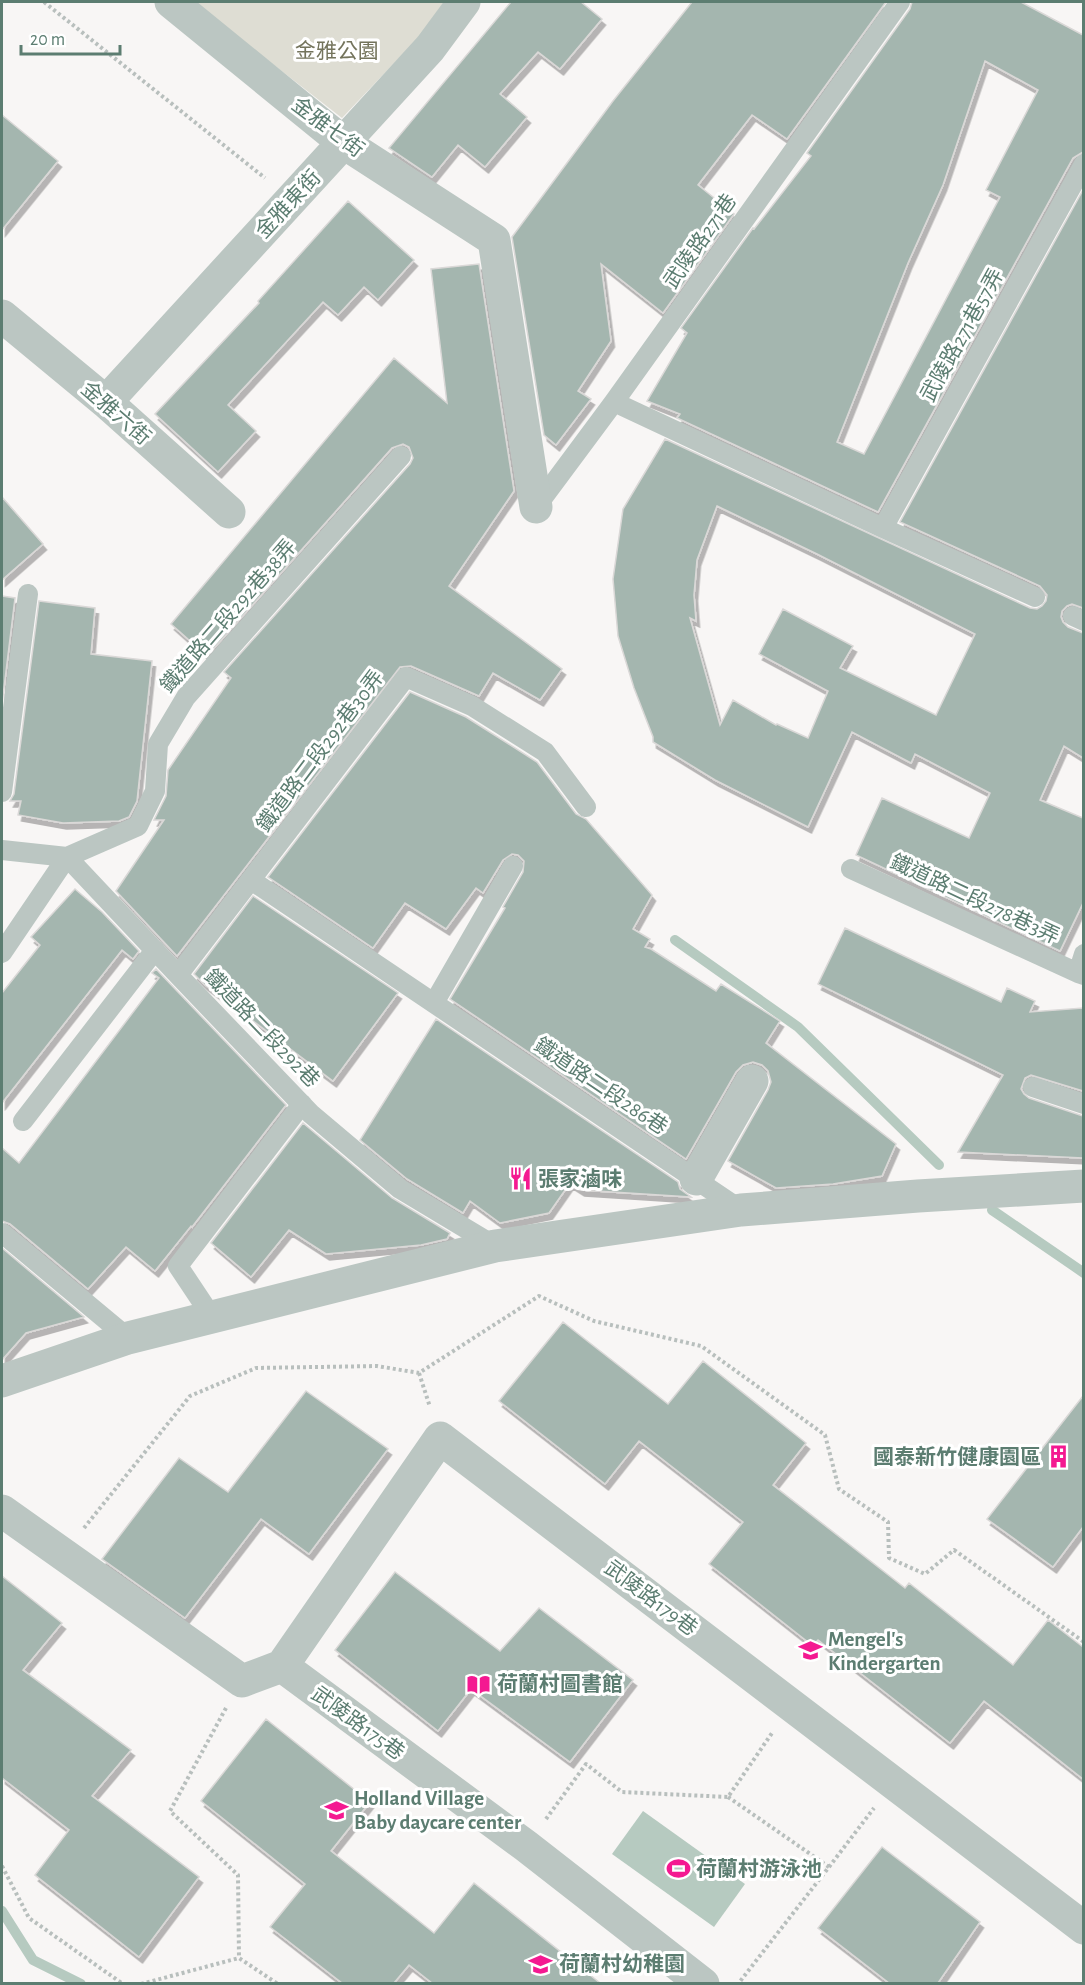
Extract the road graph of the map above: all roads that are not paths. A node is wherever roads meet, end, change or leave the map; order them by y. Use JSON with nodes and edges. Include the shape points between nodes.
{"nodes":[{"id":1,"x":171,"y":2,"type":"edge"},
{"id":2,"x":465,"y":2,"type":"edge"},
{"id":3,"x":900,"y":2,"type":"edge"},
{"id":4,"x":344,"y":143,"type":"junction"},
{"id":5,"x":1083,"y":164,"type":"edge"},
{"id":6,"x":2,"y":316,"type":"edge"},
{"id":7,"x":106,"y":402,"type":"junction"},
{"id":8,"x":614,"y":402,"type":"junction"},
{"id":9,"x":401,"y":456,"type":"dead end"},
{"id":10,"x":536,"y":507,"type":"joint"},
{"id":11,"x":229,"y":512,"type":"dead end"},
{"id":12,"x":883,"y":528,"type":"junction"},
{"id":13,"x":28,"y":594,"type":"dead end"},
{"id":14,"x":1035,"y":597,"type":"dead end"},
{"id":15,"x":2,"y":792,"type":"edge"},
{"id":16,"x":586,"y":807,"type":"dead end"},
{"id":17,"x":2,"y":849,"type":"edge"},
{"id":18,"x":67,"y":856,"type":"junction"},
{"id":19,"x":513,"y":866,"type":"dead end"},
{"id":20,"x":851,"y":869,"type":"dead end"},
{"id":21,"x":251,"y":880,"type":"junction"},
{"id":22,"x":154,"y":950,"type":"junction"},
{"id":23,"x":2,"y":953,"type":"edge"},
{"id":24,"x":1082,"y":968,"type":"edge"},
{"id":25,"x":178,"y":975,"type":"junction"},
{"id":26,"x":434,"y":1003,"type":"junction"},
{"id":27,"x":752,"y":1081,"type":"dead end"},
{"id":28,"x":1033,"y":1088,"type":"dead end"},
{"id":29,"x":302,"y":1104,"type":"junction"},
{"id":30,"x":1083,"y":1104,"type":"edge"},
{"id":31,"x":23,"y":1121,"type":"dead end"},
{"id":32,"x":696,"y":1179,"type":"junction"},
{"id":33,"x":1083,"y":1186,"type":"edge"},
{"id":34,"x":741,"y":1210,"type":"junction"},
{"id":35,"x":2,"y":1233,"type":"edge"},
{"id":36,"x":495,"y":1246,"type":"junction"},
{"id":37,"x":212,"y":1317,"type":"junction"},
{"id":38,"x":128,"y":1338,"type":"junction"},
{"id":39,"x":2,"y":1381,"type":"edge"},
{"id":40,"x":2,"y":1511,"type":"edge"},
{"id":41,"x":282,"y":1666,"type":"junction"},
{"id":42,"x":1083,"y":1928,"type":"edge"},
{"id":43,"x":703,"y":1983,"type":"edge"}],
"edges":[{"from":1,"to":4,"type":"street","name":"金雅七街"},
{"from":2,"to":4,"type":"street","name":"金雅東街","via":[[430,48]]},
{"from":3,"to":8,"type":"lane","name":"武陵路271巷"},
{"from":4,"to":7,"type":"street","name":"金雅東街"},
{"from":4,"to":10,"type":"street","name":"金雅七街","via":[[494,240]]},
{"from":5,"to":12,"type":"lane","name":"武陵路271巷57弄"},
{"from":6,"to":7,"type":"street","name":"金雅六街"},
{"from":7,"to":11,"type":"street","name":"金雅六街"},
{"from":8,"to":10,"type":"lane","name":"武陵路271巷"},
{"from":8,"to":12,"type":"lane"},
{"from":9,"to":18,"type":"lane","name":"鐵道路二段292巷38弄","via":[[186,697],[158,744],[155,791],[138,826]]},
{"from":12,"to":14,"type":"lane"},
{"from":13,"to":15,"type":"lane"},
{"from":16,"to":21,"type":"lane","name":"鐵道路二段292巷30弄","via":[[545,753],[472,706],[406,677]]},
{"from":17,"to":18,"type":"lane"},
{"from":18,"to":22,"type":"lane","name":"鐵道路二段292巷"},
{"from":18,"to":23,"type":"lane"},
{"from":19,"to":26,"type":"lane"},
{"from":20,"to":24,"type":"lane","name":"鐵道路二段278巷3弄"},
{"from":21,"to":25,"type":"lane","name":"鐵道路二段292巷30弄"},
{"from":21,"to":26,"type":"lane","name":"鐵道路二段286巷"},
{"from":22,"to":25,"type":"lane","name":"鐵道路二段292巷"},
{"from":22,"to":31,"type":"lane"},
{"from":25,"to":29,"type":"lane","name":"鐵道路二段292巷"},
{"from":26,"to":32,"type":"lane","name":"鐵道路二段286巷"},
{"from":27,"to":32,"type":"street"},
{"from":28,"to":30,"type":"lane"},
{"from":29,"to":36,"type":"lane","name":"鐵道路二段292巷","via":[[400,1189]]},
{"from":29,"to":37,"type":"lane","via":[[178,1266]]},
{"from":32,"to":34,"type":"lane","name":"鐵道路二段286巷"},
{"from":33,"to":34,"type":"street"},
{"from":34,"to":36,"type":"street"},
{"from":35,"to":38,"type":"lane"},
{"from":36,"to":37,"type":"street"},
{"from":37,"to":38,"type":"street"},
{"from":38,"to":39,"type":"street"},
{"from":40,"to":41,"type":"street","via":[[242,1681]]},
{"from":41,"to":42,"type":"street","name":"武陵路179巷","via":[[440,1437]]},
{"from":41,"to":43,"type":"street","name":"武陵路175巷"}]}
